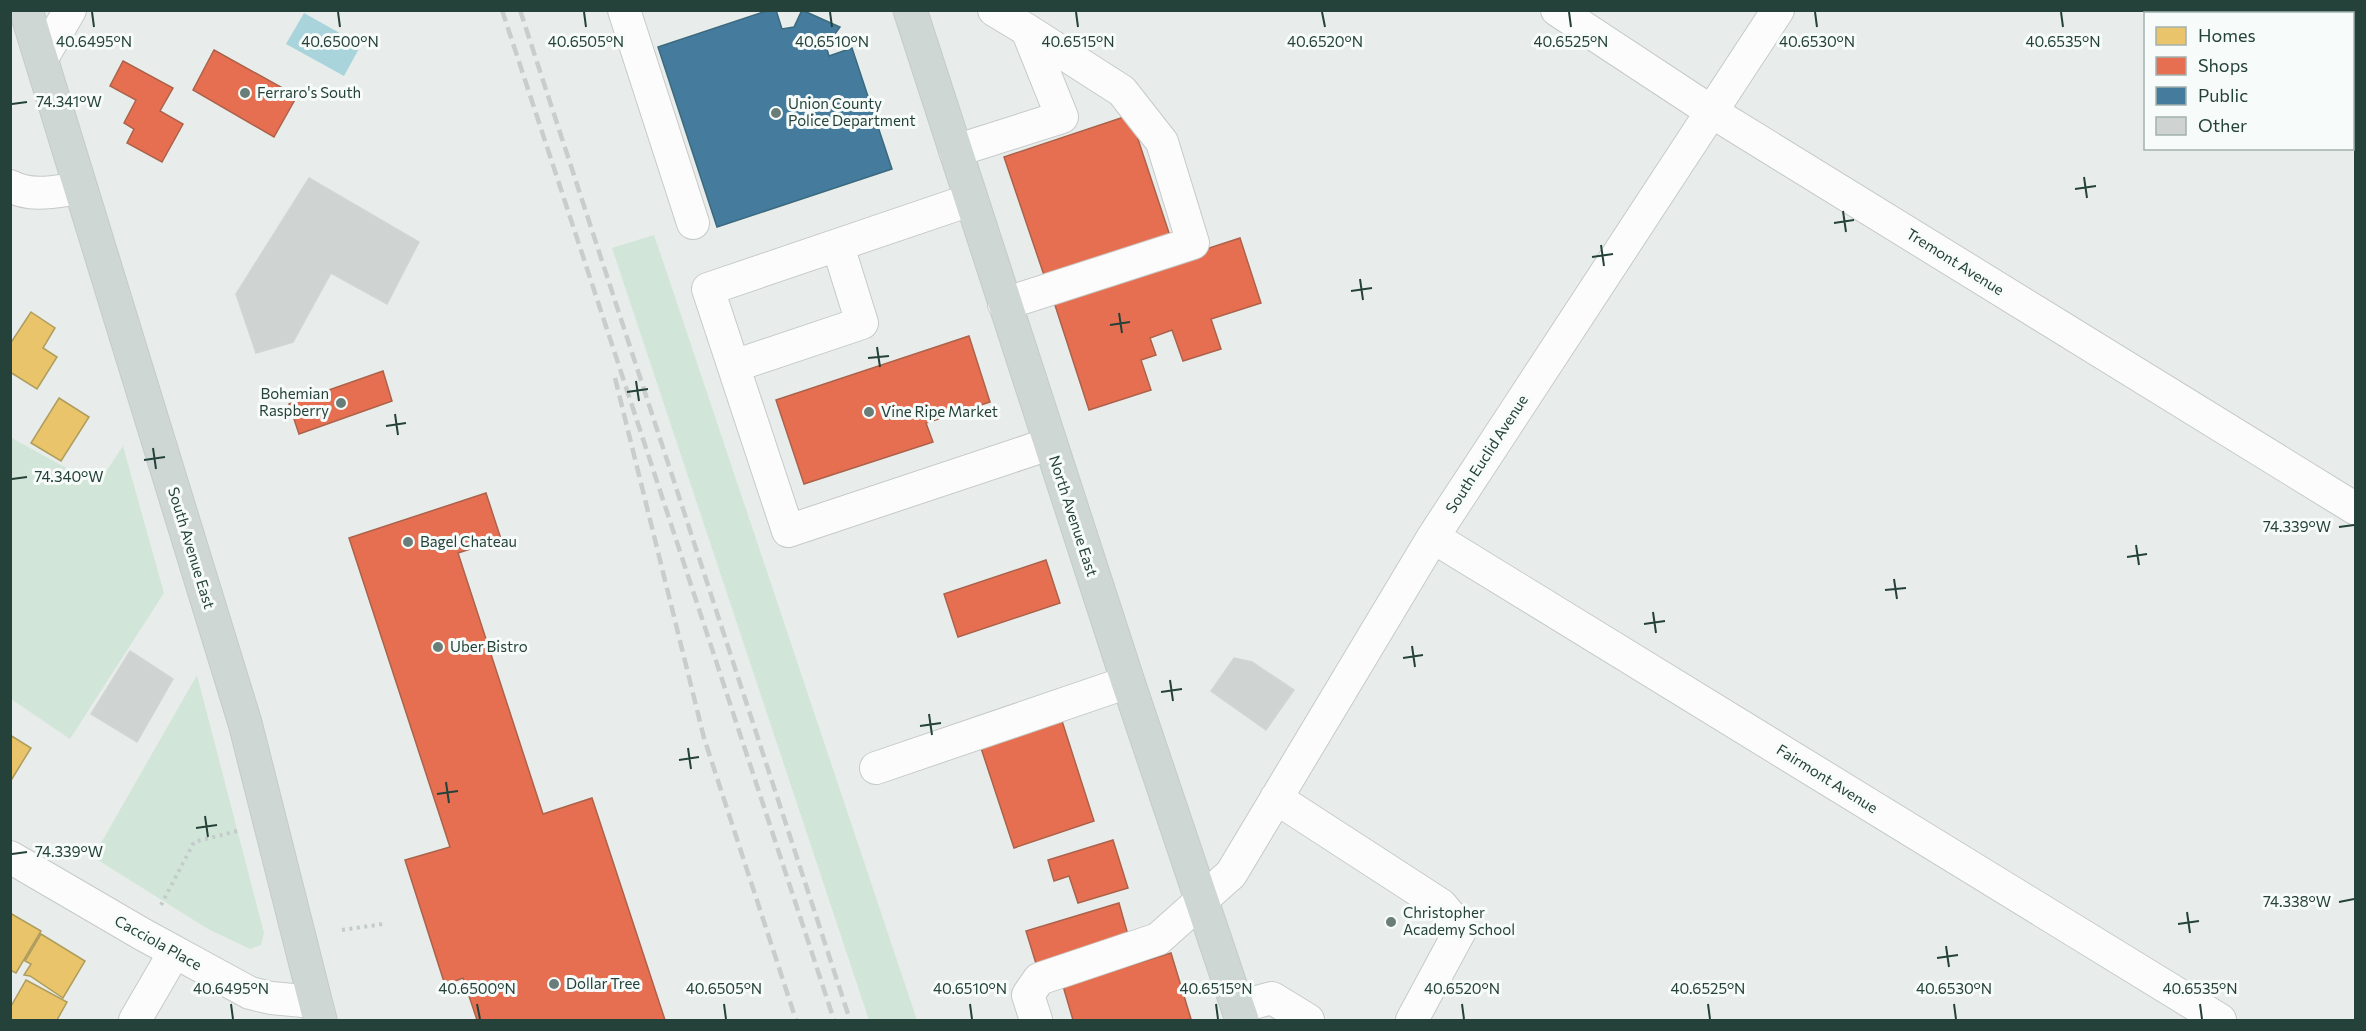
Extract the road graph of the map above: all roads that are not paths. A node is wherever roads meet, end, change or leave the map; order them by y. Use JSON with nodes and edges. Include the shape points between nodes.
{"nodes":[{"id":1,"x":26,"y":10,"type":"edge"},
{"id":2,"x":70,"y":10,"type":"edge"},
{"id":3,"x":910,"y":10,"type":"edge"},
{"id":4,"x":994,"y":10,"type":"edge"},
{"id":5,"x":1557,"y":10,"type":"edge"},
{"id":6,"x":1778,"y":10,"type":"edge"},
{"id":7,"x":631,"y":16,"type":"edge"},
{"id":8,"x":1027,"y":30,"type":"junction"},
{"id":9,"x":40,"y":60,"type":"junction"},
{"id":10,"x":1712,"y":112,"type":"junction"},
{"id":11,"x":955,"y":151,"type":"junction"},
{"id":12,"x":10,"y":186,"type":"edge"},
{"id":13,"x":80,"y":188,"type":"junction"},
{"id":14,"x":970,"y":200,"type":"junction"},
{"id":15,"x":693,"y":223,"type":"dead end"},
{"id":16,"x":838,"y":246,"type":"junction"},
{"id":17,"x":1004,"y":304,"type":"junction"},
{"id":18,"x":734,"y":366,"type":"junction"},
{"id":19,"x":1049,"y":444,"type":"junction"},
{"id":20,"x":2355,"y":509,"type":"edge"},
{"id":21,"x":1433,"y":537,"type":"junction"},
{"id":22,"x":1128,"y":682,"type":"junction"},
{"id":23,"x":876,"y":768,"type":"dead end"},
{"id":24,"x":1276,"y":798,"type":"junction"},
{"id":25,"x":10,"y":857,"type":"edge"},
{"id":26,"x":1202,"y":900,"type":"junction"},
{"id":27,"x":174,"y":953,"type":"junction"},
{"id":28,"x":317,"y":1011,"type":"edge"},
{"id":29,"x":1240,"y":1014,"type":"edge"},
{"id":30,"x":135,"y":1020,"type":"edge"},
{"id":31,"x":1036,"y":1020,"type":"edge"},
{"id":32,"x":1308,"y":1020,"type":"edge"},
{"id":33,"x":1412,"y":1020,"type":"edge"},
{"id":34,"x":2220,"y":1020,"type":"edge"}],
"edges":[{"from":1,"to":9,"type":"main road","name":"South Avenue East"},
{"from":2,"to":9,"type":"street"},
{"from":3,"to":11,"type":"main road","name":"North Avenue East"},
{"from":4,"to":8,"type":"street"},
{"from":5,"to":10,"type":"street","name":"Tremont Avenue"},
{"from":6,"to":10,"type":"street","name":"South Euclid Avenue"},
{"from":7,"to":15,"type":"street"},
{"from":8,"to":11,"type":"street","via":[[1062,117]]},
{"from":8,"to":17,"type":"street","via":[[1122,91],[1162,142],[1193,243]]},
{"from":9,"to":13,"type":"main road","name":"South Avenue East"},
{"from":10,"to":20,"type":"street","name":"Tremont Avenue"},
{"from":10,"to":21,"type":"street","name":"South Euclid Avenue"},
{"from":11,"to":14,"type":"main road","name":"North Avenue East"},
{"from":12,"to":13,"type":"street","via":[[38,194]]},
{"from":13,"to":28,"type":"main road","name":"South Avenue East","via":[[245,723]]},
{"from":14,"to":16,"type":"street"},
{"from":14,"to":17,"type":"main road","name":"North Avenue East"},
{"from":16,"to":18,"type":"street","via":[[862,323]]},
{"from":16,"to":18,"type":"street","via":[[708,289]]},
{"from":17,"to":19,"type":"main road","name":"North Avenue East"},
{"from":18,"to":19,"type":"street","via":[[789,531]]},
{"from":19,"to":22,"type":"main road","name":"North Avenue East"},
{"from":21,"to":24,"type":"street","name":"South Euclid Avenue"},
{"from":21,"to":34,"type":"street","name":"Fairmont Avenue"},
{"from":22,"to":23,"type":"street"},
{"from":22,"to":26,"type":"main road","name":"North Avenue East"},
{"from":24,"to":26,"type":"street","name":"South Euclid Avenue","via":[[1231,874]]},
{"from":24,"to":33,"type":"street","via":[[1441,905],[1461,929]]},
{"from":25,"to":27,"type":"street","name":"Cacciola Place"},
{"from":26,"to":29,"type":"main road","name":"North Avenue East"},
{"from":26,"to":31,"type":"street","name":"South Euclid Avenue","via":[[1158,939],[1039,979],[1028,995]]},
{"from":27,"to":28,"type":"street","name":"Cacciola Place","via":[[250,993]]},
{"from":27,"to":30,"type":"street"},
{"from":29,"to":32,"type":"street","via":[[1272,998]]}]}
